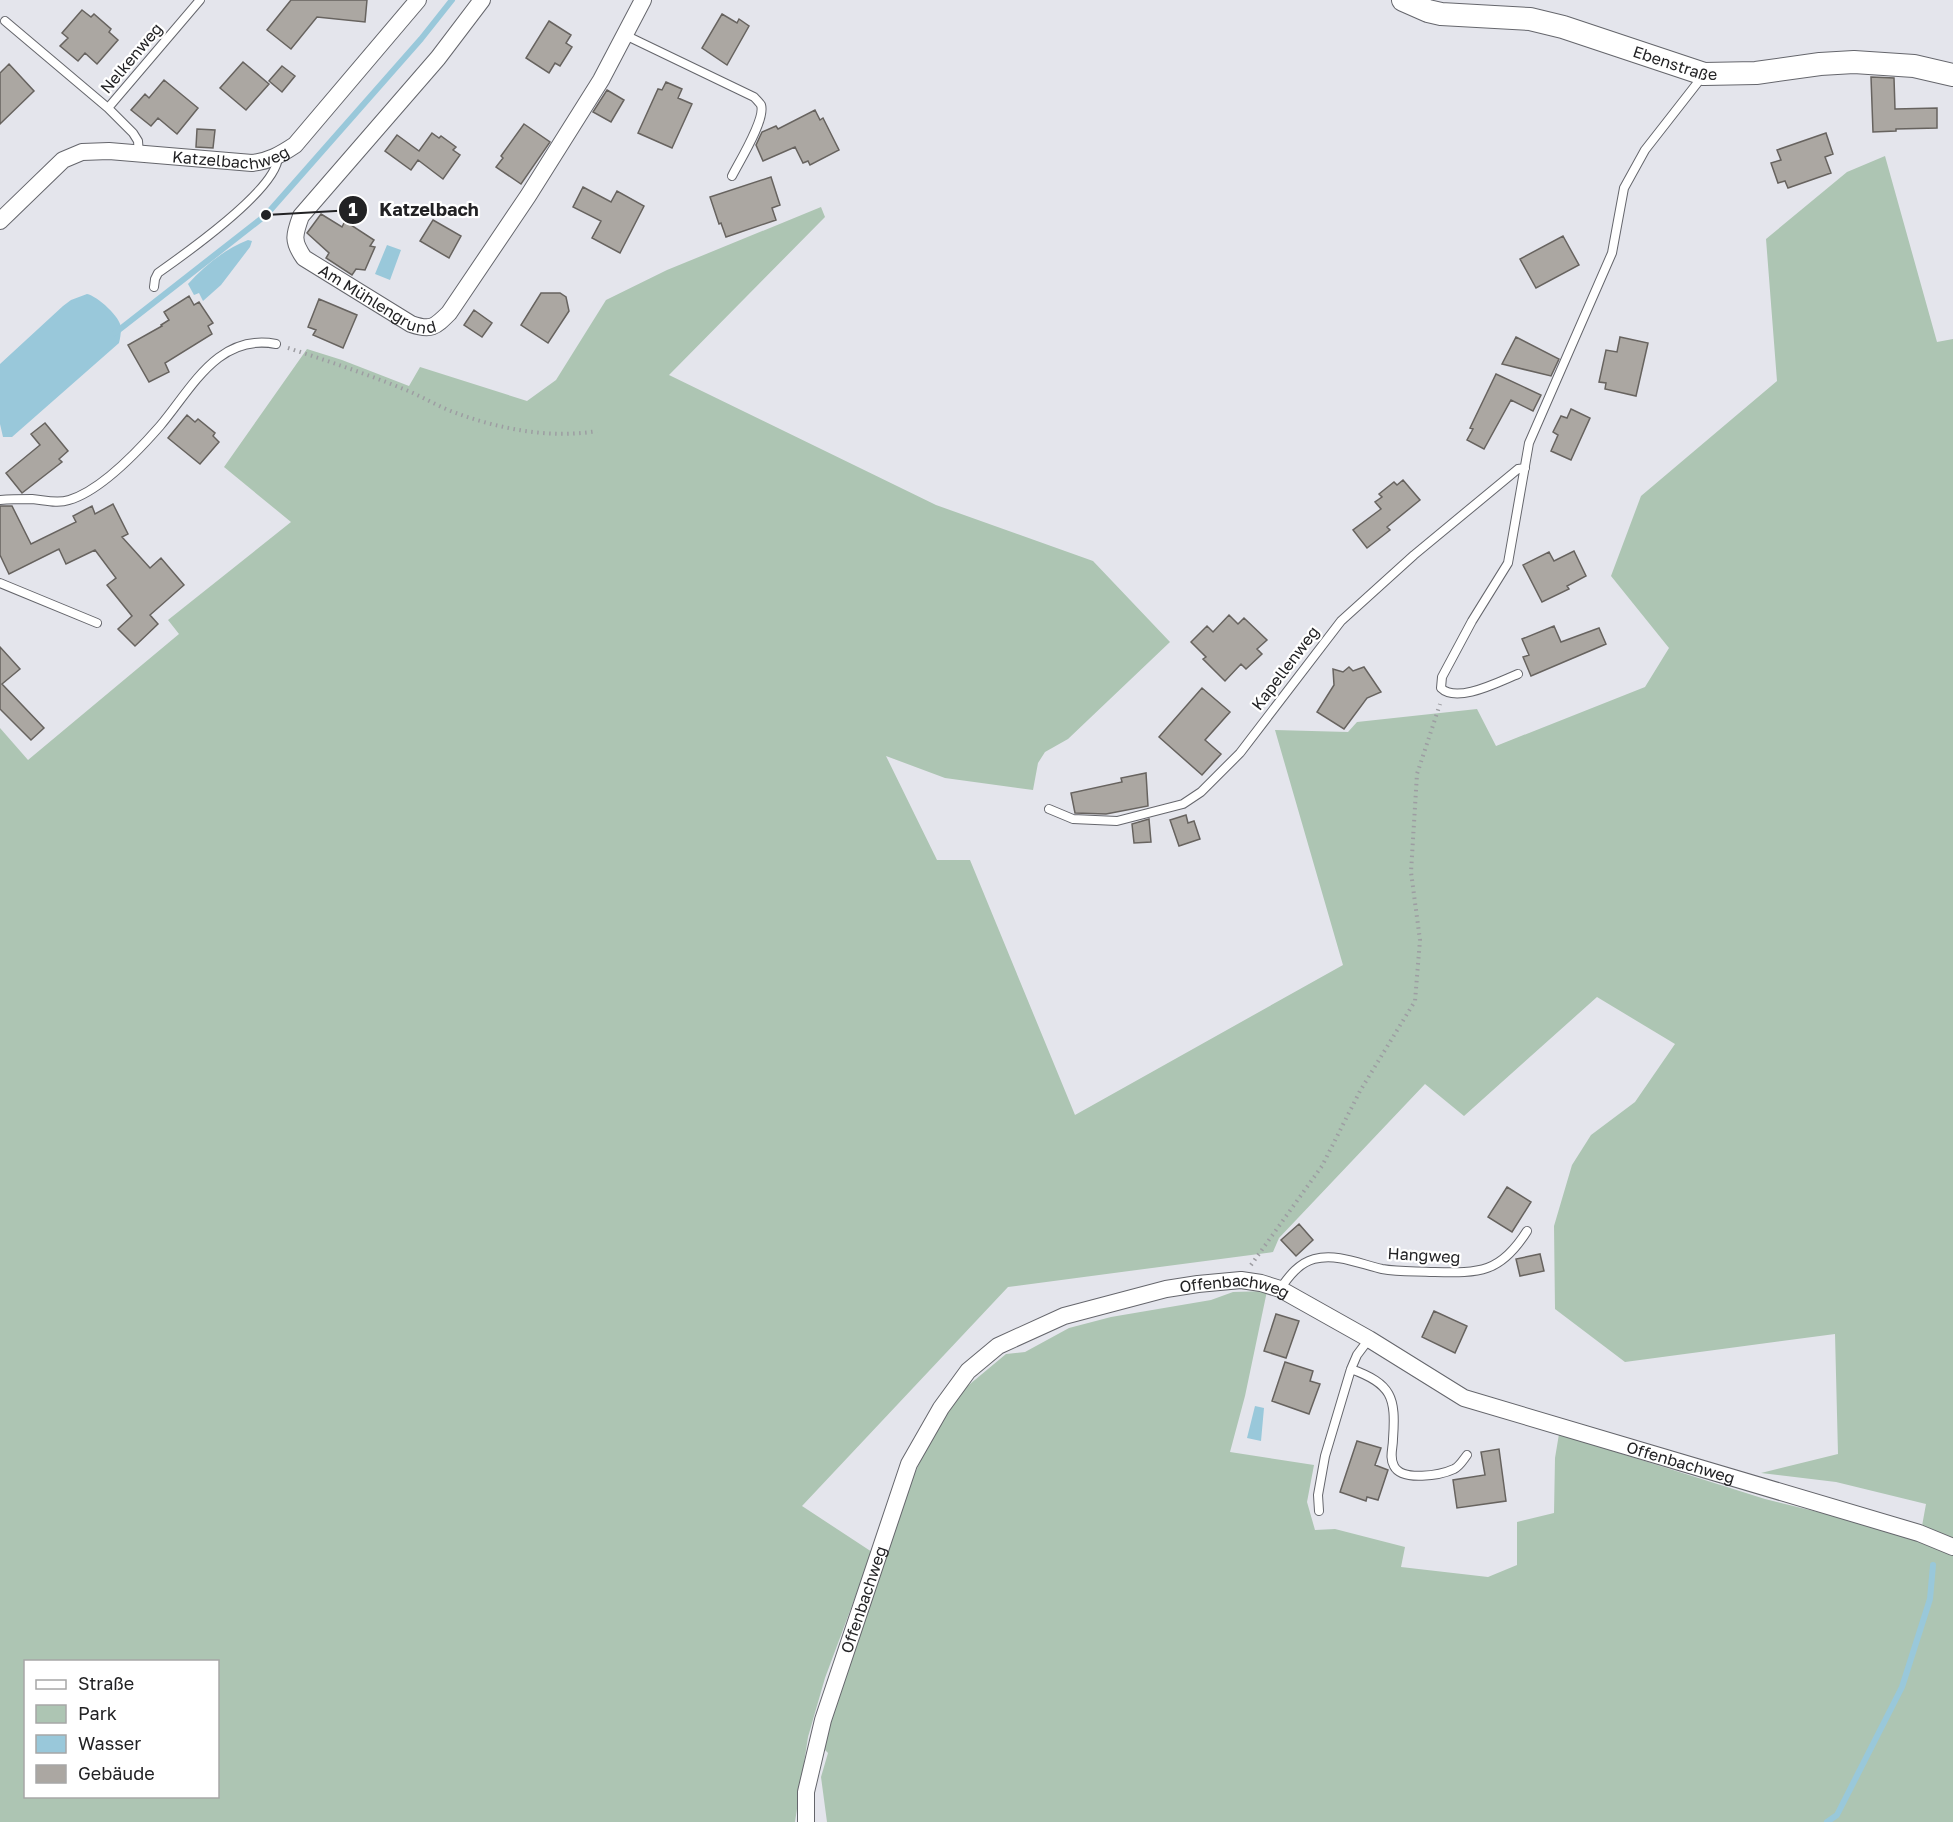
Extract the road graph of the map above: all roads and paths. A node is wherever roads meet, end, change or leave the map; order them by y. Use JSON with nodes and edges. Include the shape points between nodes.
{"nodes":[{"id":1,"x":200,"y":0,"type":"edge"},
{"id":2,"x":418,"y":0,"type":"edge"},
{"id":3,"x":482,"y":0,"type":"edge"},
{"id":4,"x":643,"y":0,"type":"edge"},
{"id":5,"x":1403,"y":0,"type":"edge"},
{"id":6,"x":5,"y":21,"type":"dead end"},
{"id":7,"x":625,"y":35,"type":"junction"},
{"id":8,"x":1704,"y":74,"type":"junction"},
{"id":9,"x":1953,"y":75,"type":"edge"},
{"id":10,"x":108,"y":108,"type":"junction"},
{"id":11,"x":139,"y":154,"type":"junction"},
{"id":12,"x":278,"y":157,"type":"junction"},
{"id":13,"x":732,"y":176,"type":"dead end"},
{"id":14,"x":0,"y":221,"type":"edge"},
{"id":15,"x":154,"y":287,"type":"dead end"},
{"id":16,"x":276,"y":344,"type":"joint"},
{"id":17,"x":597,"y":431,"type":"dead end"},
{"id":18,"x":1525,"y":468,"type":"junction"},
{"id":19,"x":0,"y":500,"type":"edge"},
{"id":20,"x":0,"y":583,"type":"edge"},
{"id":21,"x":98,"y":623,"type":"dead end"},
{"id":22,"x":1518,"y":674,"type":"dead end"},
{"id":23,"x":1444,"y":692,"type":"junction"},
{"id":24,"x":1049,"y":809,"type":"dead end"},
{"id":25,"x":1527,"y":1231,"type":"dead end"},
{"id":26,"x":1240,"y":1280,"type":"junction"},
{"id":27,"x":1280,"y":1289,"type":"junction"},
{"id":28,"x":1369,"y":1339,"type":"junction"},
{"id":29,"x":1351,"y":1369,"type":"junction"},
{"id":30,"x":1467,"y":1455,"type":"dead end"},
{"id":31,"x":1319,"y":1511,"type":"dead end"},
{"id":32,"x":1953,"y":1547,"type":"edge"},
{"id":33,"x":807,"y":1822,"type":"edge"}],
"edges":[{"from":1,"to":10,"type":"lane","name":"Nelkenweg"},
{"from":2,"to":12,"type":"street","name":"Katzelbachweg","via":[[295,145]]},
{"from":3,"to":7,"type":"street","name":"Am Mühlengrund","via":[[438,58],[301,216],[296,232],[296,246],[304,258],[423,328],[436,326],[450,313],[528,196]]},
{"from":4,"to":7,"type":"street","name":"Am Mühlengrund"},
{"from":5,"to":8,"type":"street","name":"Ebenstraße","via":[[1428,12],[1530,19],[1563,27]]},
{"from":6,"to":10,"type":"lane","name":"Nelkenweg"},
{"from":7,"to":13,"type":"lane","via":[[754,97],[761,113]]},
{"from":8,"to":9,"type":"street","name":"Ebenstraße","via":[[1756,74],[1854,62],[1914,66]]},
{"from":8,"to":18,"type":"lane","via":[[1645,150],[1624,188],[1612,253],[1529,442]]},
{"from":10,"to":11,"type":"lane","name":"Nelkenweg","via":[[133,133]]},
{"from":11,"to":12,"type":"street","name":"Katzelbachweg","via":[[252,163]]},
{"from":11,"to":14,"type":"street","name":"Katzelbachweg","via":[[82,152],[63,160]]},
{"from":12,"to":15,"type":"lane","via":[[272,174],[245,203],[198,245],[158,273]]},
{"from":16,"to":17,"type":"path","via":[[340,364],[488,423],[546,434]]},
{"from":16,"to":19,"type":"lane","via":[[249,343],[218,357],[192,382],[132,456],[82,494],[61,502]]},
{"from":18,"to":23,"type":"lane","via":[[1508,563],[1442,677]]},
{"from":18,"to":24,"type":"lane","name":"Kapellenweg","via":[[1518,469],[1414,555],[1341,621],[1240,753],[1201,792],[1183,804],[1118,821],[1073,819]]},
{"from":20,"to":21,"type":"lane"},
{"from":22,"to":23,"type":"lane","via":[[1463,694]]},
{"from":23,"to":26,"type":"path","via":[[1416,774],[1412,872],[1420,940],[1415,1001],[1360,1091],[1322,1166]]},
{"from":25,"to":27,"type":"lane","name":"Hangweg","via":[[1509,1254],[1480,1271],[1398,1271],[1360,1262],[1313,1259],[1291,1273]]},
{"from":26,"to":27,"type":"street","name":"Offenbachweg"},
{"from":26,"to":33,"type":"street","name":"Offenbachweg","via":[[1166,1289],[1064,1316],[998,1346],[968,1371],[909,1464],[823,1720],[806,1792]]},
{"from":27,"to":28,"type":"street","name":"Offenbachweg"},
{"from":28,"to":29,"type":"lane"},
{"from":28,"to":32,"type":"street","name":"Offenbachweg","via":[[1464,1398],[1919,1533]]},
{"from":29,"to":30,"type":"lane","via":[[1382,1384],[1391,1396],[1391,1459],[1396,1469],[1420,1476],[1442,1472],[1460,1465]]},
{"from":29,"to":31,"type":"lane","via":[[1325,1456]]}]}
